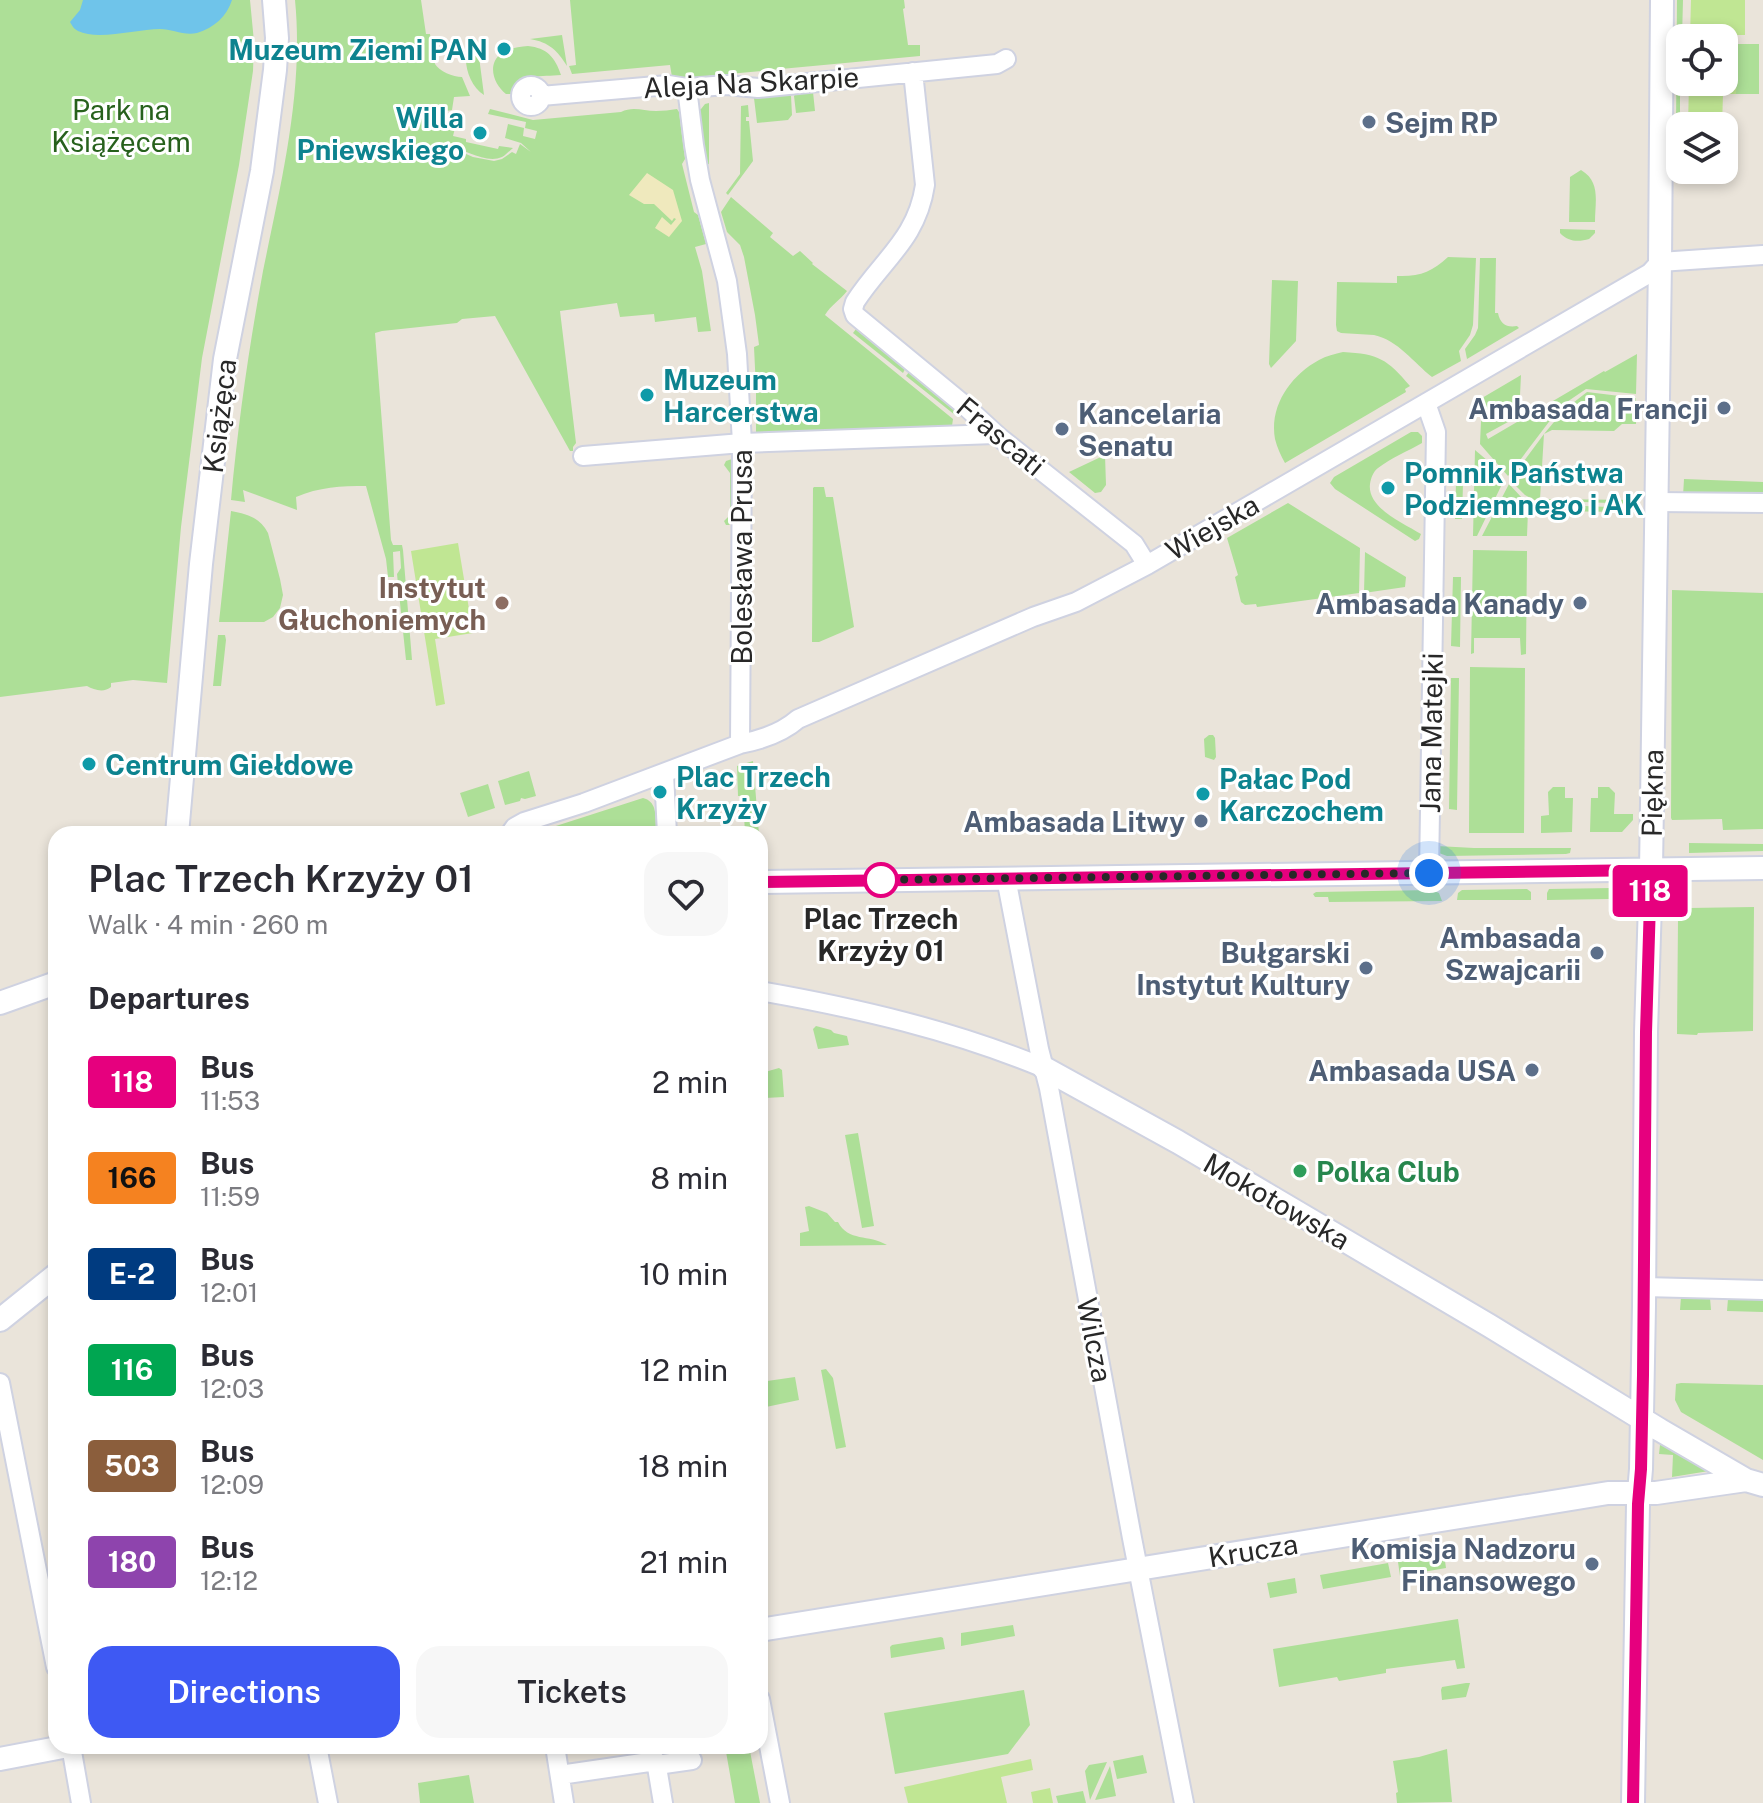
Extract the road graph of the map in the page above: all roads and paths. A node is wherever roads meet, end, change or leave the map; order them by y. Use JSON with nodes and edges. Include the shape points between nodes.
{"nodes":[{"id":1,"x":274,"y":0,"type":"edge"},
{"id":2,"x":1662,"y":0,"type":"edge"},
{"id":3,"x":1006,"y":59,"type":"dead end"},
{"id":4,"x":913,"y":72,"type":"junction"},
{"id":5,"x":687,"y":88,"type":"junction"},
{"id":6,"x":541,"y":96,"type":"dead end"},
{"id":7,"x":1763,"y":255,"type":"edge"},
{"id":8,"x":1660,"y":262,"type":"junction"},
{"id":9,"x":1426,"y":403,"type":"junction"},
{"id":10,"x":995,"y":434,"type":"junction"},
{"id":11,"x":742,"y":443,"type":"junction"},
{"id":12,"x":583,"y":456,"type":"dead end"},
{"id":13,"x":1656,"y":502,"type":"junction"},
{"id":14,"x":1763,"y":503,"type":"edge"},
{"id":15,"x":1147,"y":565,"type":"junction"},
{"id":16,"x":740,"y":744,"type":"junction"},
{"id":17,"x":664,"y":773,"type":"junction"},
{"id":18,"x":178,"y":826,"type":"edge"},
{"id":19,"x":517,"y":826,"type":"edge"},
{"id":20,"x":667,"y":826,"type":"edge"},
{"id":21,"x":1763,"y":868,"type":"edge"},
{"id":22,"x":1651,"y":870,"type":"junction"},
{"id":23,"x":1429,"y":873,"type":"junction"},
{"id":24,"x":1006,"y":878,"type":"junction"},
{"id":25,"x":768,"y":882,"type":"edge"},
{"id":26,"x":48,"y":986,"type":"edge"},
{"id":27,"x":768,"y":993,"type":"edge"},
{"id":28,"x":0,"y":1003,"type":"edge"},
{"id":29,"x":1044,"y":1068,"type":"junction"},
{"id":30,"x":48,"y":1281,"type":"edge"},
{"id":31,"x":1644,"y":1287,"type":"junction"},
{"id":32,"x":1763,"y":1290,"type":"edge"},
{"id":33,"x":0,"y":1320,"type":"edge"},
{"id":34,"x":0,"y":1383,"type":"edge"},
{"id":35,"x":1642,"y":1419,"type":"junction"},
{"id":36,"x":1754,"y":1482,"type":"edge"},
{"id":37,"x":1639,"y":1492,"type":"junction"},
{"id":38,"x":1139,"y":1569,"type":"junction"},
{"id":39,"x":48,"y":1626,"type":"edge"},
{"id":40,"x":768,"y":1629,"type":"edge"},
{"id":41,"x":768,"y":1741,"type":"edge"},
{"id":42,"x":48,"y":1750,"type":"edge"},
{"id":43,"x":72,"y":1754,"type":"edge"},
{"id":44,"x":319,"y":1754,"type":"edge"},
{"id":45,"x":556,"y":1754,"type":"edge"},
{"id":46,"x":0,"y":1759,"type":"edge"},
{"id":47,"x":692,"y":1760,"type":"dead end"},
{"id":48,"x":657,"y":1765,"type":"junction"},
{"id":49,"x":560,"y":1775,"type":"junction"},
{"id":50,"x":81,"y":1803,"type":"edge"},
{"id":51,"x":328,"y":1803,"type":"edge"},
{"id":52,"x":564,"y":1803,"type":"edge"},
{"id":53,"x":663,"y":1803,"type":"edge"},
{"id":54,"x":780,"y":1803,"type":"edge"},
{"id":55,"x":1184,"y":1803,"type":"edge"},
{"id":56,"x":1633,"y":1803,"type":"edge"}],
"edges":[{"from":1,"to":18,"type":"street","name":"Książęca","via":[[275,70],[262,171],[225,359]]},
{"from":2,"to":8,"type":"street","name":"Piękna"},
{"from":3,"to":4,"type":"street","name":"Aleja Na Skarpie"},
{"from":4,"to":5,"type":"street","name":"Aleja Na Skarpie","via":[[758,88]]},
{"from":4,"to":10,"type":"street","name":"Frascati","via":[[924,195],[914,225],[853,309],[860,321]]},
{"from":5,"to":6,"type":"street","name":"Aleja Na Skarpie","via":[[668,85]]},
{"from":5,"to":11,"type":"street","name":"Bolesława Prusa","via":[[700,180],[733,316]]},
{"from":7,"to":8,"type":"street"},
{"from":8,"to":9,"type":"street","name":"Wiejska","via":[[1650,273]]},
{"from":8,"to":13,"type":"street","name":"Piękna"},
{"from":9,"to":15,"type":"street","name":"Wiejska"},
{"from":9,"to":23,"type":"street","name":"Jana Matejki","via":[[1436,432]]},
{"from":10,"to":11,"type":"street"},
{"from":10,"to":15,"type":"street","name":"Frascati","via":[[1134,544]]},
{"from":11,"to":12,"type":"street"},
{"from":11,"to":16,"type":"street","name":"Bolesława Prusa"},
{"from":13,"to":14,"type":"street"},
{"from":13,"to":22,"type":"street","name":"Piękna"},
{"from":15,"to":16,"type":"street","name":"Wiejska","via":[[1076,602]]},
{"from":16,"to":17,"type":"street"},
{"from":17,"to":19,"type":"street"},
{"from":17,"to":20,"type":"street"},
{"from":21,"to":22,"type":"street"},
{"from":22,"to":23,"type":"street"},
{"from":22,"to":31,"type":"street","name":"Piękna"},
{"from":23,"to":24,"type":"street"},
{"from":24,"to":25,"type":"street"},
{"from":24,"to":29,"type":"street","name":"Wilcza"},
{"from":26,"to":28,"type":"street"},
{"from":27,"to":29,"type":"street","name":"Mokotowska","via":[[935,1029]]},
{"from":29,"to":35,"type":"street","name":"Mokotowska"},
{"from":29,"to":38,"type":"street","name":"Wilcza"},
{"from":30,"to":33,"type":"street"},
{"from":31,"to":32,"type":"street"},
{"from":31,"to":35,"type":"street","name":"Piękna"},
{"from":34,"to":39,"type":"street"},
{"from":35,"to":36,"type":"street","name":"Mokotowska"},
{"from":35,"to":37,"type":"street","name":"Piękna"},
{"from":36,"to":37,"type":"street","name":"Krucza"},
{"from":37,"to":38,"type":"street","name":"Krucza"},
{"from":37,"to":56,"type":"street","name":"Piękna"},
{"from":38,"to":40,"type":"street","name":"Krucza"},
{"from":38,"to":55,"type":"street","name":"Wilcza"},
{"from":41,"to":54,"type":"street"},
{"from":42,"to":46,"type":"street"},
{"from":43,"to":50,"type":"street"},
{"from":44,"to":51,"type":"street"},
{"from":45,"to":49,"type":"street"},
{"from":47,"to":48,"type":"street"},
{"from":48,"to":49,"type":"street","via":[[656,1761]]},
{"from":48,"to":53,"type":"street"},
{"from":49,"to":52,"type":"street"}]}
